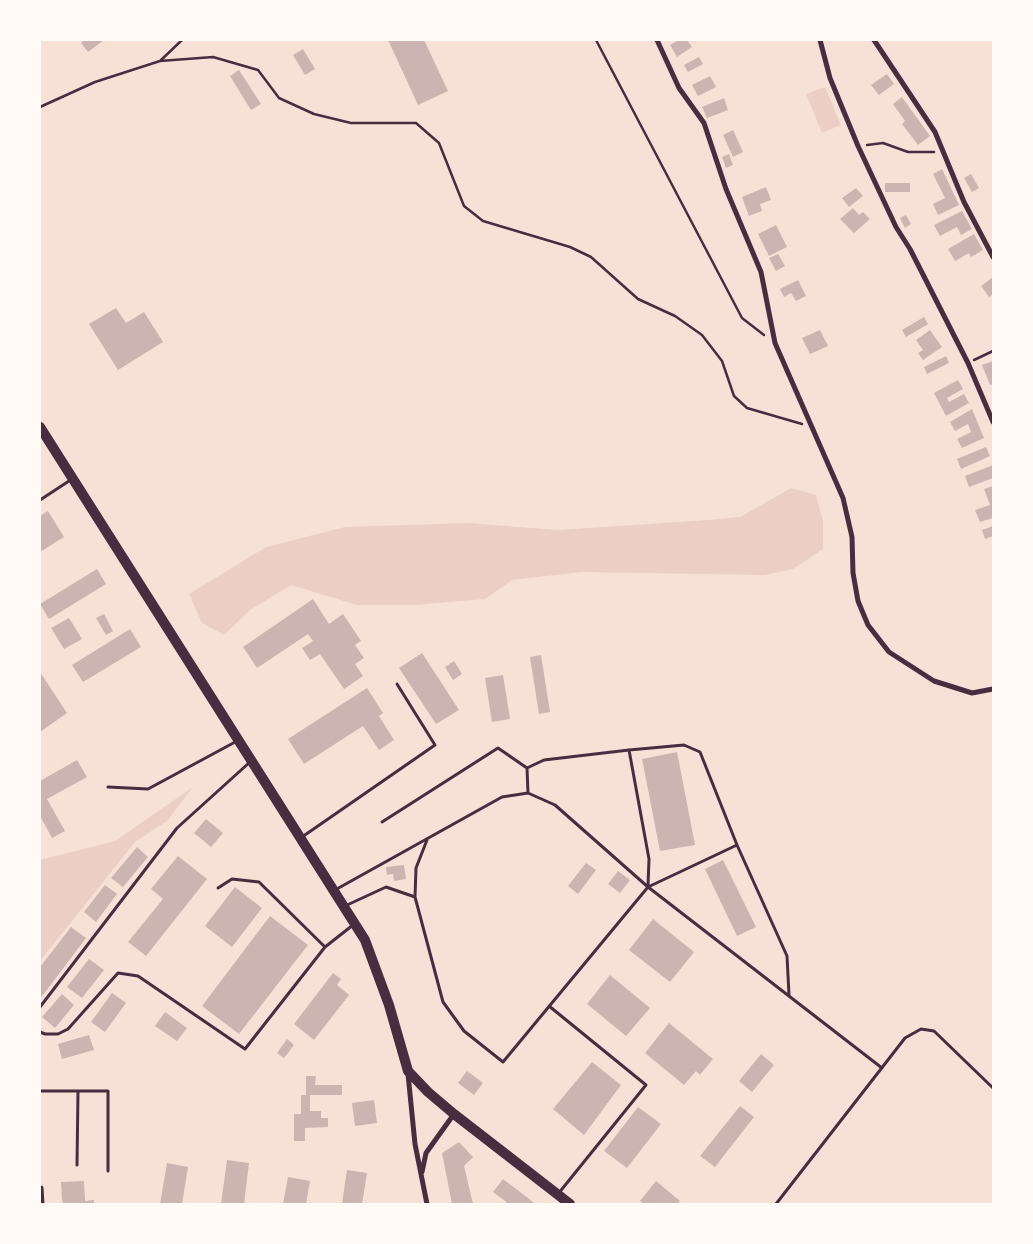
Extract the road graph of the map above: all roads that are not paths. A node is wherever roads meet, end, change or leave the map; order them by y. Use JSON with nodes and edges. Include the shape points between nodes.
{"nodes":[{"id":1,"x":657,"y":40,"type":"edge"},
{"id":2,"x":820,"y":40,"type":"edge"},
{"id":3,"x":874,"y":40,"type":"edge"},
{"id":4,"x":993,"y":256,"type":"edge"},
{"id":5,"x":993,"y":422,"type":"edge"},
{"id":6,"x":40,"y":427,"type":"edge"},
{"id":7,"x":72,"y":478,"type":"junction"},
{"id":8,"x":40,"y":500,"type":"edge"},
{"id":9,"x":397,"y":684,"type":"dead end"},
{"id":10,"x":993,"y":689,"type":"edge"},
{"id":11,"x":239,"y":739,"type":"junction"},
{"id":12,"x":629,"y":750,"type":"junction"},
{"id":13,"x":252,"y":760,"type":"junction"},
{"id":14,"x":527,"y":768,"type":"junction"},
{"id":15,"x":108,"y":787,"type":"dead end"},
{"id":16,"x":528,"y":793,"type":"junction"},
{"id":17,"x":382,"y":822,"type":"dead end"},
{"id":18,"x":302,"y":838,"type":"junction"},
{"id":19,"x":427,"y":840,"type":"junction"},
{"id":20,"x":737,"y":845,"type":"junction"},
{"id":21,"x":648,"y":887,"type":"junction"},
{"id":22,"x":218,"y":888,"type":"dead end"},
{"id":23,"x":335,"y":890,"type":"junction"},
{"id":24,"x":415,"y":897,"type":"junction"},
{"id":25,"x":345,"y":906,"type":"junction"},
{"id":26,"x":355,"y":923,"type":"junction"},
{"id":27,"x":326,"y":948,"type":"junction"},
{"id":28,"x":789,"y":995,"type":"junction"},
{"id":29,"x":548,"y":1006,"type":"junction"},
{"id":30,"x":40,"y":1007,"type":"edge"},
{"id":31,"x":40,"y":1032,"type":"edge"},
{"id":32,"x":882,"y":1068,"type":"junction"},
{"id":33,"x":408,"y":1071,"type":"junction"},
{"id":34,"x":993,"y":1088,"type":"edge"},
{"id":35,"x":40,"y":1091,"type":"edge"},
{"id":36,"x":78,"y":1091,"type":"junction"},
{"id":37,"x":454,"y":1114,"type":"junction"},
{"id":38,"x":77,"y":1165,"type":"dead end"},
{"id":39,"x":108,"y":1171,"type":"dead end"},
{"id":40,"x":422,"y":1175,"type":"junction"},
{"id":41,"x":41,"y":1188,"type":"edge"},
{"id":42,"x":558,"y":1194,"type":"junction"},
{"id":43,"x":42,"y":1204,"type":"edge"},
{"id":44,"x":427,"y":1204,"type":"edge"},
{"id":45,"x":570,"y":1204,"type":"edge"},
{"id":46,"x":776,"y":1204,"type":"edge"}],
"edges":[{"from":1,"to":10,"type":"street","via":[[678,88],[704,123],[726,189],[761,272],[775,343],[843,498],[852,537],[858,601],[868,625],[889,652],[934,681],[972,693]]},
{"from":2,"to":5,"type":"street","via":[[830,78],[858,146],[896,228],[968,363]]},
{"from":3,"to":4,"type":"street","via":[[935,132],[964,202]]},
{"from":6,"to":7,"type":"main road"},
{"from":7,"to":8,"type":"lane"},
{"from":7,"to":11,"type":"main road"},
{"from":9,"to":18,"type":"lane","via":[[435,745]]},
{"from":11,"to":13,"type":"main road"},
{"from":11,"to":15,"type":"lane","via":[[148,789]]},
{"from":12,"to":14,"type":"lane","via":[[544,760]]},
{"from":12,"to":20,"type":"lane","via":[[684,745],[700,752]]},
{"from":12,"to":21,"type":"lane","via":[[649,859]]},
{"from":13,"to":18,"type":"main road"},
{"from":13,"to":30,"type":"lane","via":[[177,828]]},
{"from":14,"to":16,"type":"lane"},
{"from":14,"to":17,"type":"lane","via":[[498,748]]},
{"from":16,"to":19,"type":"lane","via":[[502,797]]},
{"from":16,"to":21,"type":"lane","via":[[555,805]]},
{"from":18,"to":23,"type":"main road"},
{"from":19,"to":23,"type":"lane"},
{"from":19,"to":24,"type":"lane","via":[[416,868]]},
{"from":20,"to":21,"type":"lane"},
{"from":20,"to":28,"type":"lane","via":[[787,956]]},
{"from":21,"to":28,"type":"lane"},
{"from":21,"to":29,"type":"lane"},
{"from":22,"to":27,"type":"lane","via":[[232,879],[260,882]]},
{"from":23,"to":25,"type":"main road"},
{"from":24,"to":25,"type":"lane","via":[[386,887]]},
{"from":24,"to":29,"type":"lane","via":[[443,1002],[464,1031],[502,1062]]},
{"from":25,"to":26,"type":"main road"},
{"from":26,"to":27,"type":"lane"},
{"from":26,"to":33,"type":"main road","via":[[376,968]]},
{"from":27,"to":31,"type":"lane","via":[[245,1049],[138,976],[118,973],[68,1029],[58,1034]]},
{"from":28,"to":32,"type":"lane"},
{"from":29,"to":42,"type":"lane","via":[[646,1084]]},
{"from":32,"to":34,"type":"lane","via":[[905,1038],[921,1029],[934,1031]]},
{"from":32,"to":46,"type":"lane"},
{"from":33,"to":37,"type":"main road"},
{"from":33,"to":40,"type":"street","via":[[409,1101]]},
{"from":35,"to":36,"type":"lane"},
{"from":36,"to":38,"type":"lane"},
{"from":36,"to":39,"type":"lane","via":[[108,1090]]},
{"from":37,"to":40,"type":"street","via":[[426,1152]]},
{"from":37,"to":42,"type":"main road"},
{"from":40,"to":44,"type":"street"},
{"from":41,"to":43,"type":"street"},
{"from":42,"to":45,"type":"main road"}]}
